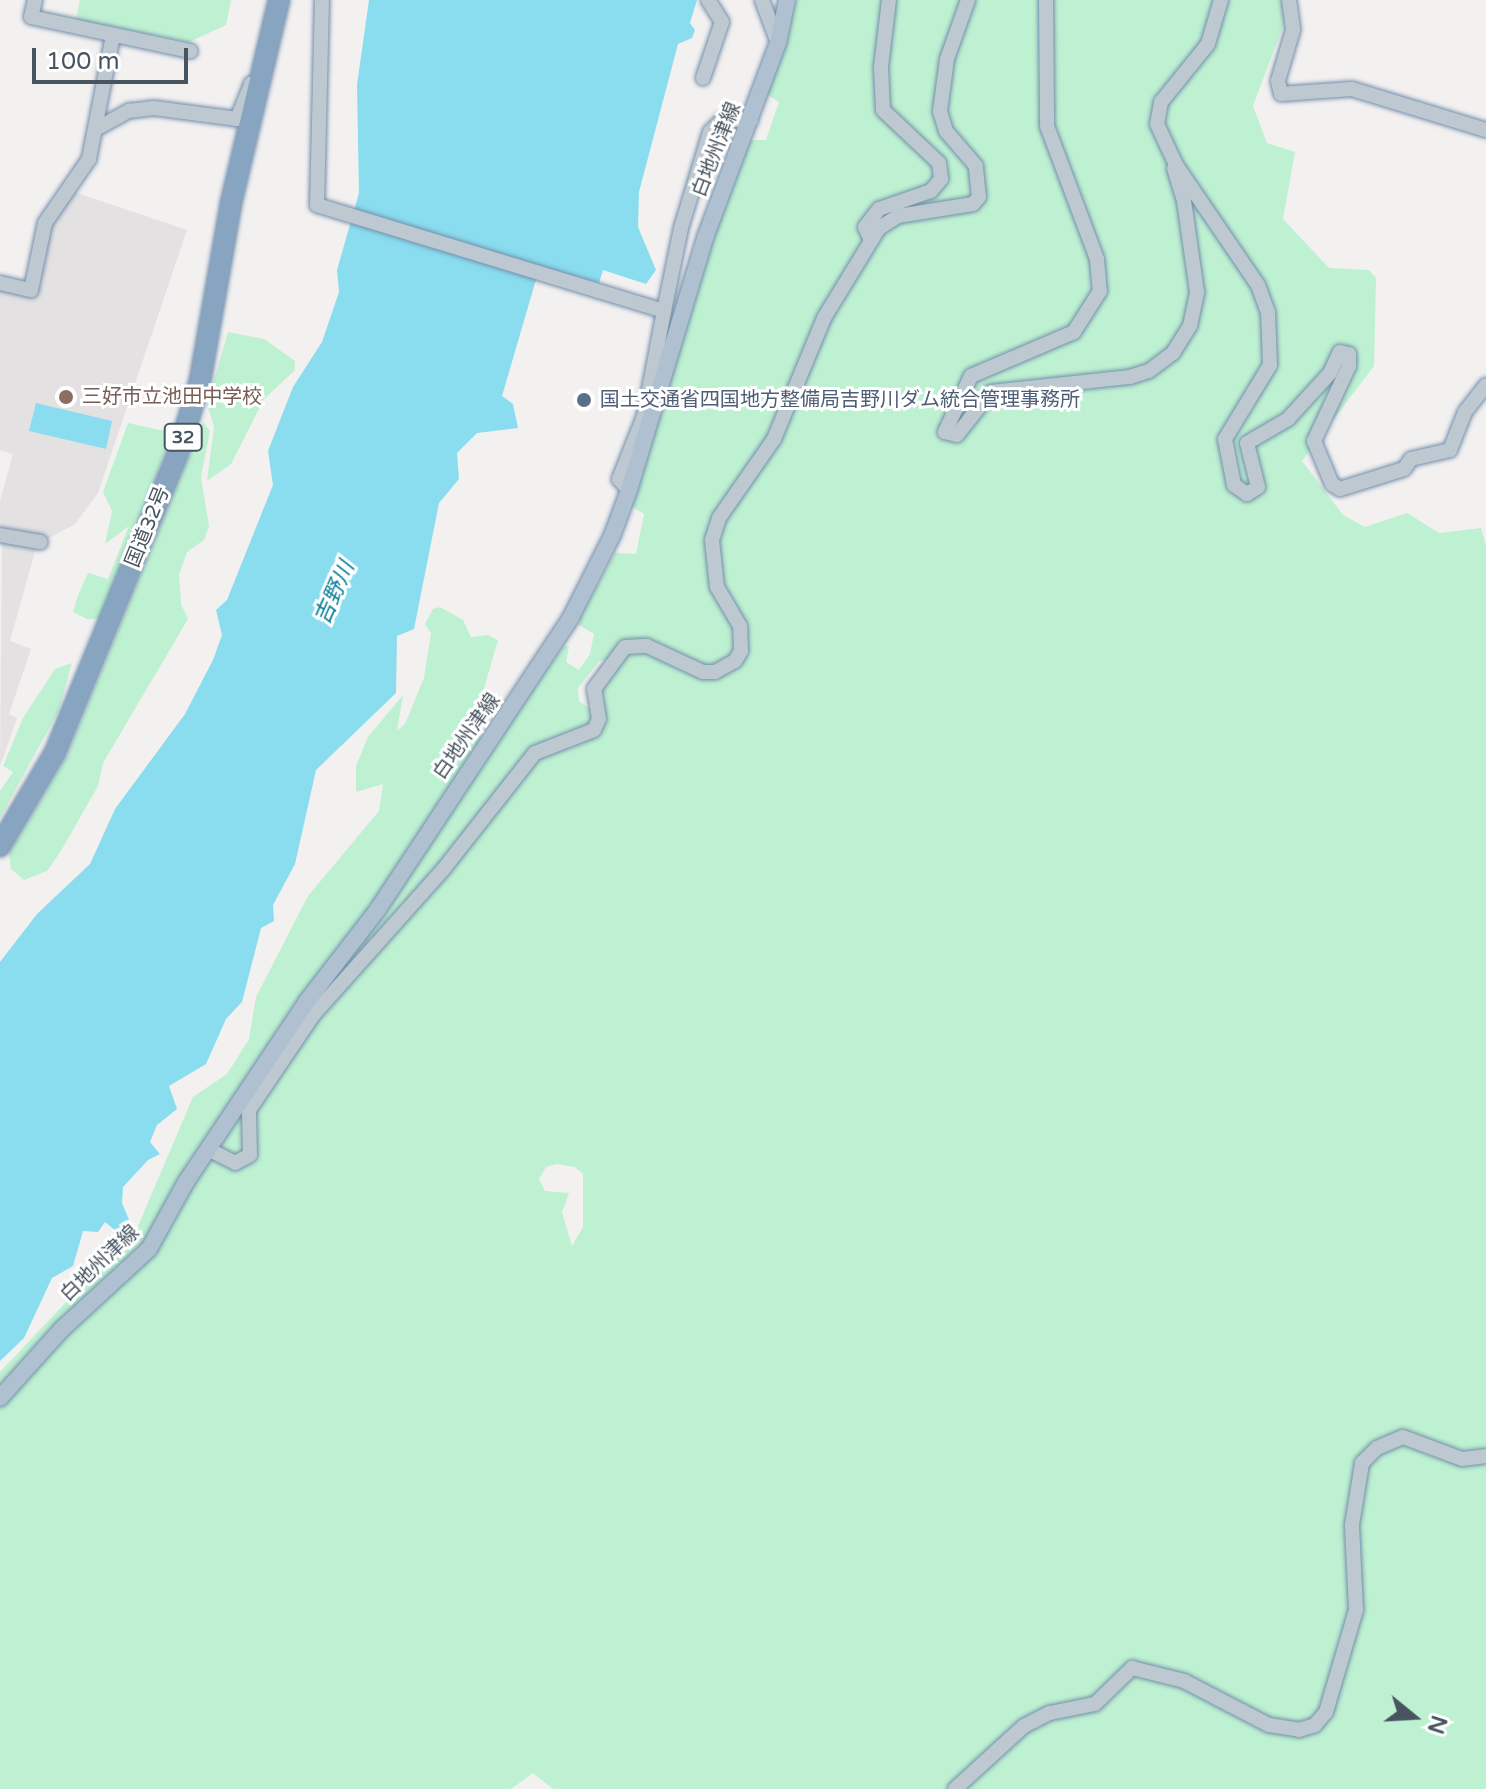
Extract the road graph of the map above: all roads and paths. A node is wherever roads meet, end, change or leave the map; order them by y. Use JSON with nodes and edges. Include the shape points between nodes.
{"nodes":[{"id":1,"x":35,"y":0,"type":"edge"},
{"id":2,"x":279,"y":0,"type":"edge"},
{"id":3,"x":322,"y":0,"type":"edge"},
{"id":4,"x":762,"y":0,"type":"edge"},
{"id":5,"x":787,"y":0,"type":"edge"},
{"id":6,"x":889,"y":0,"type":"edge"},
{"id":7,"x":968,"y":0,"type":"edge"},
{"id":8,"x":1046,"y":0,"type":"edge"},
{"id":9,"x":1221,"y":0,"type":"edge"},
{"id":10,"x":1289,"y":0,"type":"edge"},
{"id":11,"x":708,"y":1,"type":"edge"},
{"id":12,"x":113,"y":35,"type":"junction"},
{"id":13,"x":778,"y":43,"type":"junction"},
{"id":14,"x":190,"y":51,"type":"dead end"},
{"id":15,"x":703,"y":78,"type":"dead end"},
{"id":16,"x":260,"y":85,"type":"junction"},
{"id":17,"x":751,"y":120,"type":"junction"},
{"id":18,"x":96,"y":129,"type":"junction"},
{"id":19,"x":1486,"y":130,"type":"edge"},
{"id":20,"x":1171,"y":158,"type":"junction"},
{"id":21,"x":871,"y":240,"type":"junction"},
{"id":22,"x":0,"y":283,"type":"edge"},
{"id":23,"x":664,"y":311,"type":"junction"},
{"id":24,"x":1486,"y":385,"type":"edge"},
{"id":25,"x":629,"y":490,"type":"junction"},
{"id":26,"x":0,"y":535,"type":"edge"},
{"id":27,"x":40,"y":542,"type":"dead end"},
{"id":28,"x":0,"y":846,"type":"edge"},
{"id":29,"x":208,"y":1149,"type":"junction"},
{"id":30,"x":0,"y":1398,"type":"edge"},
{"id":31,"x":1486,"y":1456,"type":"edge"},
{"id":32,"x":955,"y":1789,"type":"edge"}],
"edges":[{"from":1,"to":12,"type":"street","via":[[31,17]]},
{"from":2,"to":16,"type":"highway","name":"国道32号","number":"32"},
{"from":3,"to":23,"type":"street","via":[[317,84],[321,133],[313,197],[323,209]]},
{"from":4,"to":13,"type":"street"},
{"from":5,"to":13,"type":"main road","name":"白地州津線"},
{"from":6,"to":21,"type":"street","via":[[881,67],[883,110],[939,163],[941,179],[931,191],[879,209],[865,227]]},
{"from":7,"to":21,"type":"street","via":[[947,59],[940,111],[946,131],[976,166],[979,197],[973,204],[898,216]]},
{"from":8,"to":20,"type":"street","via":[[1047,126],[1097,259],[1100,291],[1074,332],[971,376],[945,432],[957,435],[991,392],[1130,377],[1149,371],[1173,353],[1190,326],[1197,292],[1184,201]]},
{"from":9,"to":20,"type":"street","via":[[1200,57],[1158,112],[1160,134]]},
{"from":10,"to":19,"type":"street","via":[[1293,30],[1278,81],[1281,94],[1352,89]]},
{"from":11,"to":15,"type":"street","via":[[722,22]]},
{"from":12,"to":14,"type":"street"},
{"from":12,"to":18,"type":"street"},
{"from":13,"to":17,"type":"main road","name":"白地州津線"},
{"from":16,"to":18,"type":"street","via":[[251,84],[237,119],[154,108],[129,111]]},
{"from":16,"to":28,"type":"highway","name":"国道32号","number":"32","via":[[231,203],[200,381],[178,453],[55,753]]},
{"from":17,"to":23,"type":"street","via":[[722,120],[710,132],[681,228]]},
{"from":17,"to":25,"type":"main road","name":"白地州津線","via":[[705,238]]},
{"from":18,"to":22,"type":"street","via":[[89,159],[45,223],[31,290]]},
{"from":20,"to":24,"type":"street","via":[[1258,285],[1268,312],[1270,365],[1225,439],[1240,492],[1252,493],[1258,487],[1247,443],[1288,419],[1330,373],[1340,352],[1349,354],[1349,366],[1314,441],[1332,484],[1340,489],[1404,469],[1411,459],[1450,450],[1465,412]]},
{"from":21,"to":29,"type":"street","via":[[824,318],[774,439],[716,529],[712,572],[742,638],[735,661],[703,672],[647,646],[625,647],[594,689],[599,719],[594,730],[535,753],[442,871],[314,1014],[249,1110],[250,1155],[235,1163]]},
{"from":23,"to":25,"type":"street","via":[[644,416],[619,479]]},
{"from":25,"to":29,"type":"main road","name":"白地州津線","via":[[606,551],[558,638],[378,909],[307,1001]]},
{"from":26,"to":27,"type":"street"},
{"from":29,"to":30,"type":"main road","name":"白地州津線","via":[[140,1259],[62,1329]]},
{"from":31,"to":32,"type":"street","via":[[1462,1459],[1403,1437],[1377,1448],[1362,1463],[1352,1525],[1356,1610],[1329,1703],[1315,1725],[1299,1730],[1269,1725],[1184,1681],[1138,1667],[1095,1704],[1050,1713],[1024,1726]]}]}
